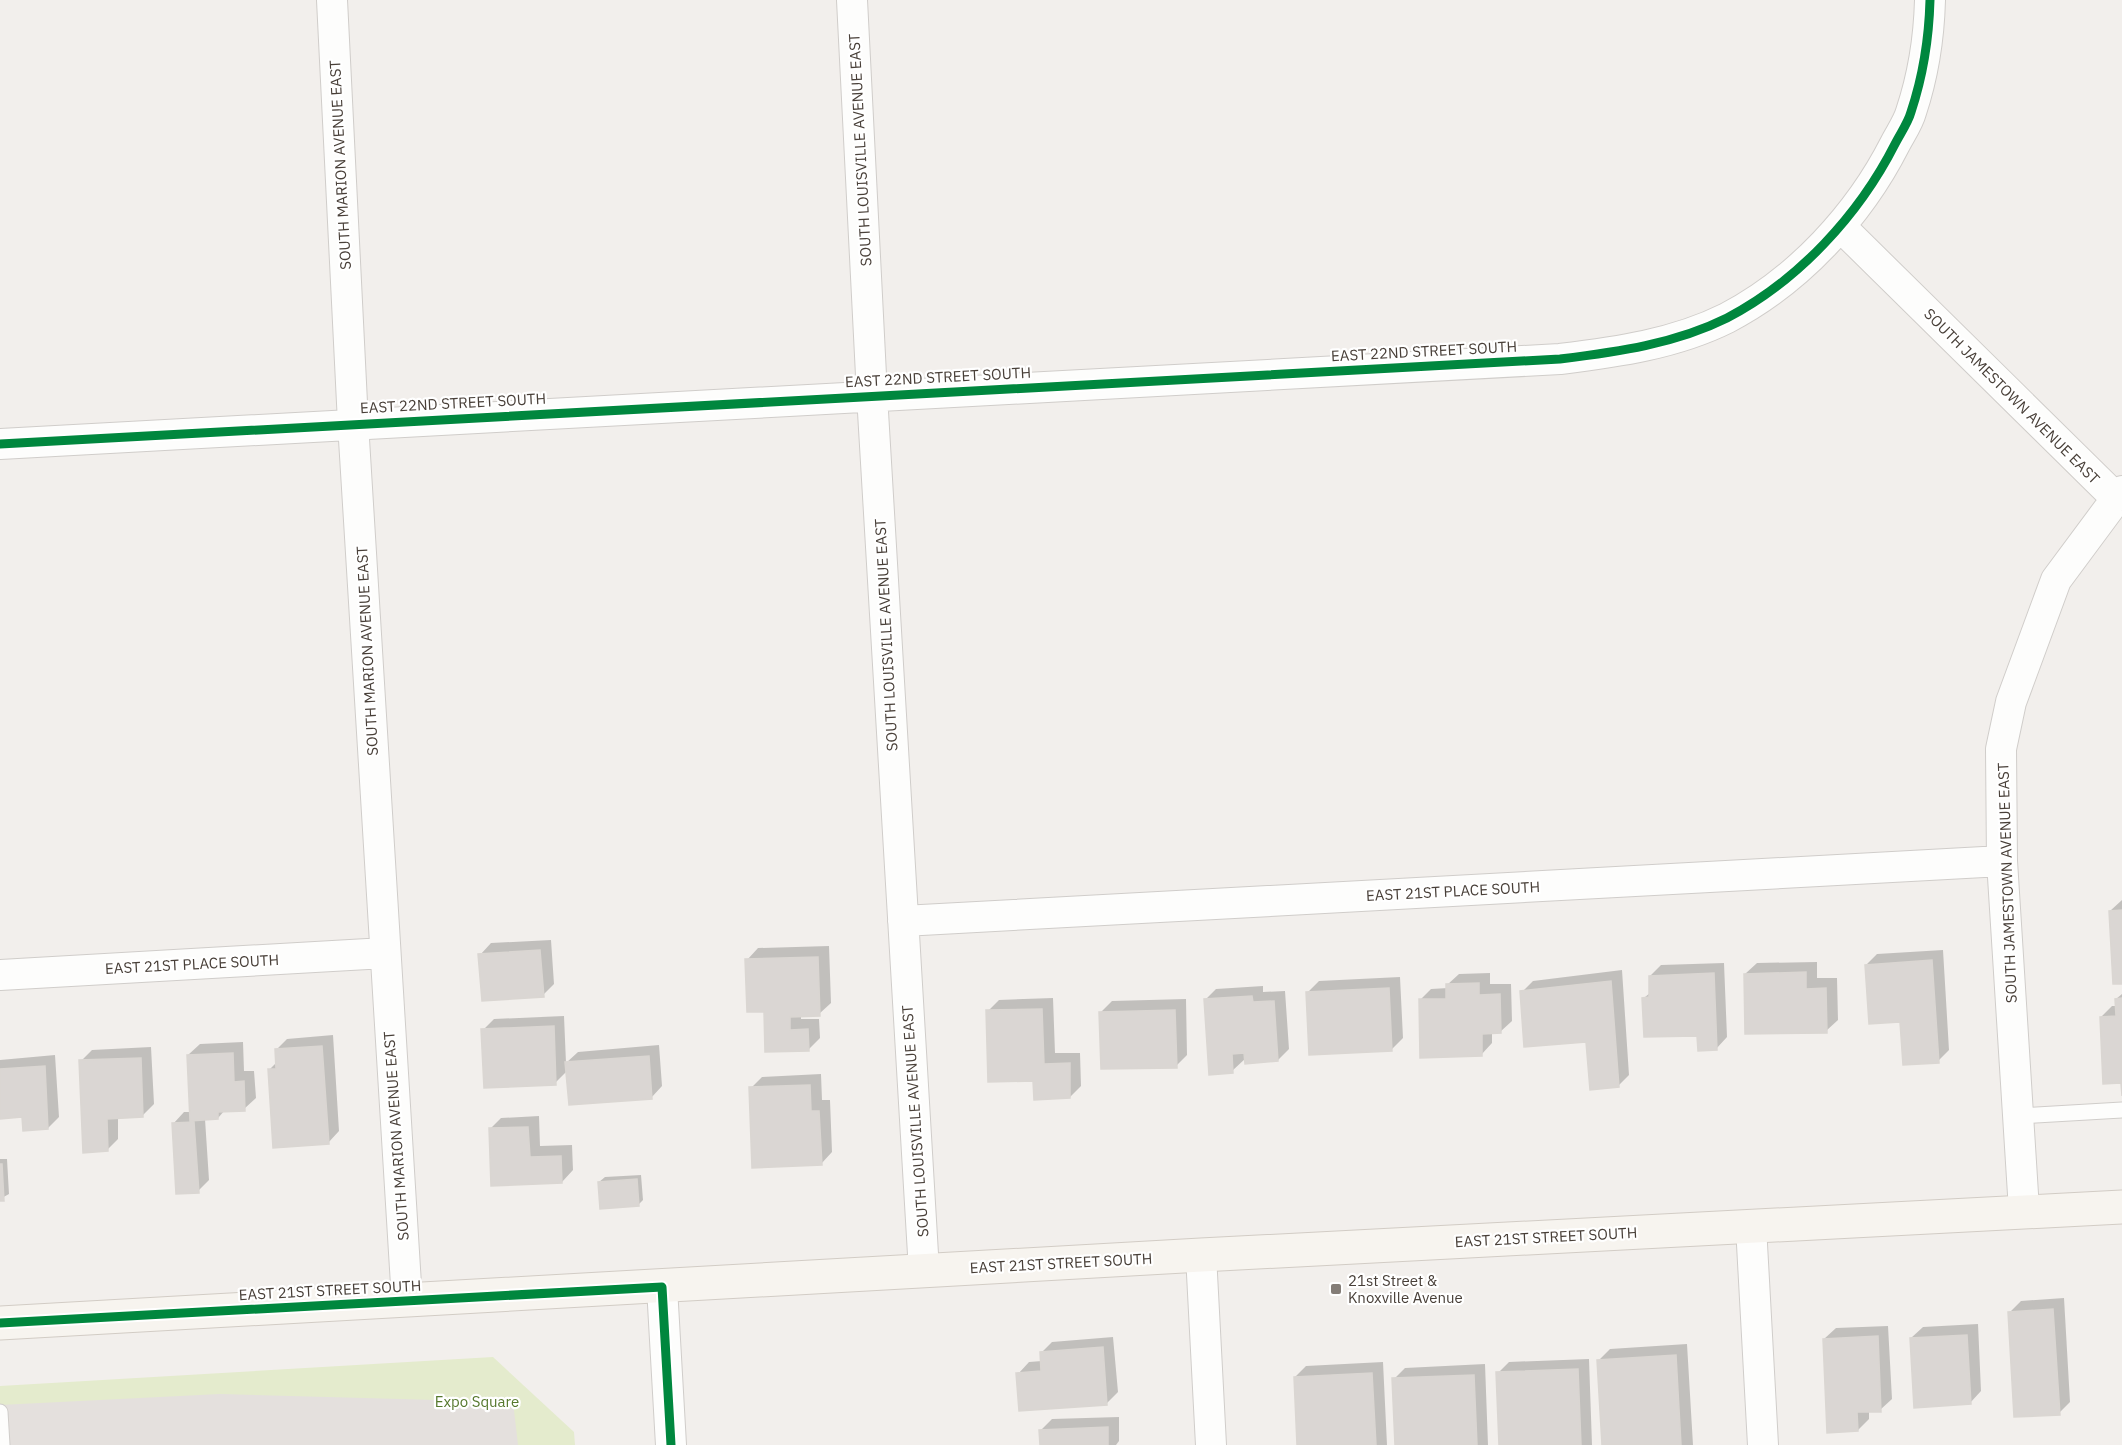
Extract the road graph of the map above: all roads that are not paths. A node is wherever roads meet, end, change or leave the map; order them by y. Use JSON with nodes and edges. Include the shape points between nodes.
{"nodes":[{"id":1,"x":332,"y":0,"type":"edge"},
{"id":2,"x":852,"y":0,"type":"edge"},
{"id":3,"x":1930,"y":0,"type":"edge"},
{"id":4,"x":1841,"y":227,"type":"junction"},
{"id":5,"x":872,"y":395,"type":"junction"},
{"id":6,"x":353,"y":423,"type":"junction"},
{"id":7,"x":0,"y":444,"type":"edge"},
{"id":8,"x":2119,"y":494,"type":"edge"},
{"id":9,"x":2002,"y":861,"type":"junction"},
{"id":10,"x":903,"y":921,"type":"junction"},
{"id":11,"x":385,"y":953,"type":"junction"},
{"id":12,"x":0,"y":975,"type":"edge"},
{"id":13,"x":2122,"y":1110,"type":"edge"},
{"id":14,"x":2018,"y":1116,"type":"junction"},
{"id":15,"x":2122,"y":1207,"type":"edge"},
{"id":16,"x":2024,"y":1210,"type":"junction"},
{"id":17,"x":1751,"y":1226,"type":"junction"},
{"id":18,"x":1201,"y":1255,"type":"junction"},
{"id":19,"x":924,"y":1271,"type":"junction"},
{"id":20,"x":662,"y":1287,"type":"junction"},
{"id":21,"x":407,"y":1301,"type":"junction"},
{"id":22,"x":0,"y":1323,"type":"edge"},
{"id":23,"x":0,"y":1412,"type":"edge"},
{"id":24,"x":2,"y":1445,"type":"edge"},
{"id":25,"x":671,"y":1445,"type":"edge"},
{"id":26,"x":1211,"y":1445,"type":"edge"},
{"id":27,"x":1763,"y":1445,"type":"edge"}],
"edges":[{"from":1,"to":6,"type":"street","name":"SOUTH MARION AVENUE EAST"},
{"from":2,"to":5,"type":"street","name":"SOUTH LOUISVILLE AVENUE EAST"},
{"from":3,"to":4,"type":"street","via":[[1929,30],[1911,113],[1873,183]]},
{"from":4,"to":5,"type":"street","name":"EAST 22ND STREET SOUTH","via":[[1776,287],[1726,318],[1673,338],[1619,352],[1560,359]]},
{"from":4,"to":8,"type":"street","name":"SOUTH JAMESTOWN AVENUE EAST"},
{"from":5,"to":6,"type":"street","name":"EAST 22ND STREET SOUTH"},
{"from":5,"to":10,"type":"street","name":"SOUTH LOUISVILLE AVENUE EAST"},
{"from":6,"to":7,"type":"street","name":"EAST 22ND STREET SOUTH"},
{"from":6,"to":11,"type":"street","name":"SOUTH MARION AVENUE EAST"},
{"from":8,"to":9,"type":"street","name":"SOUTH JAMESTOWN AVENUE EAST","via":[[2056,580],[2011,702],[2001,749]]},
{"from":9,"to":10,"type":"street","name":"EAST 21ST PLACE SOUTH"},
{"from":9,"to":14,"type":"street","name":"SOUTH JAMESTOWN AVENUE EAST"},
{"from":10,"to":19,"type":"street","name":"SOUTH LOUISVILLE AVENUE EAST"},
{"from":11,"to":12,"type":"street","name":"EAST 21ST PLACE SOUTH"},
{"from":11,"to":21,"type":"street","name":"SOUTH MARION AVENUE EAST"},
{"from":13,"to":14,"type":"lane"},
{"from":14,"to":16,"type":"street","name":"SOUTH JAMESTOWN AVENUE EAST"},
{"from":15,"to":16,"type":"main road","name":"EAST 21ST STREET SOUTH"},
{"from":16,"to":17,"type":"main road","name":"EAST 21ST STREET SOUTH"},
{"from":17,"to":18,"type":"main road","name":"EAST 21ST STREET SOUTH"},
{"from":17,"to":27,"type":"street"},
{"from":18,"to":19,"type":"main road","name":"EAST 21ST STREET SOUTH"},
{"from":18,"to":26,"type":"street"},
{"from":19,"to":20,"type":"main road","name":"EAST 21ST STREET SOUTH"},
{"from":20,"to":21,"type":"main road","name":"EAST 21ST STREET SOUTH"},
{"from":20,"to":25,"type":"street"},
{"from":21,"to":22,"type":"main road","name":"EAST 21ST STREET SOUTH"},
{"from":23,"to":24,"type":"lane"}]}
